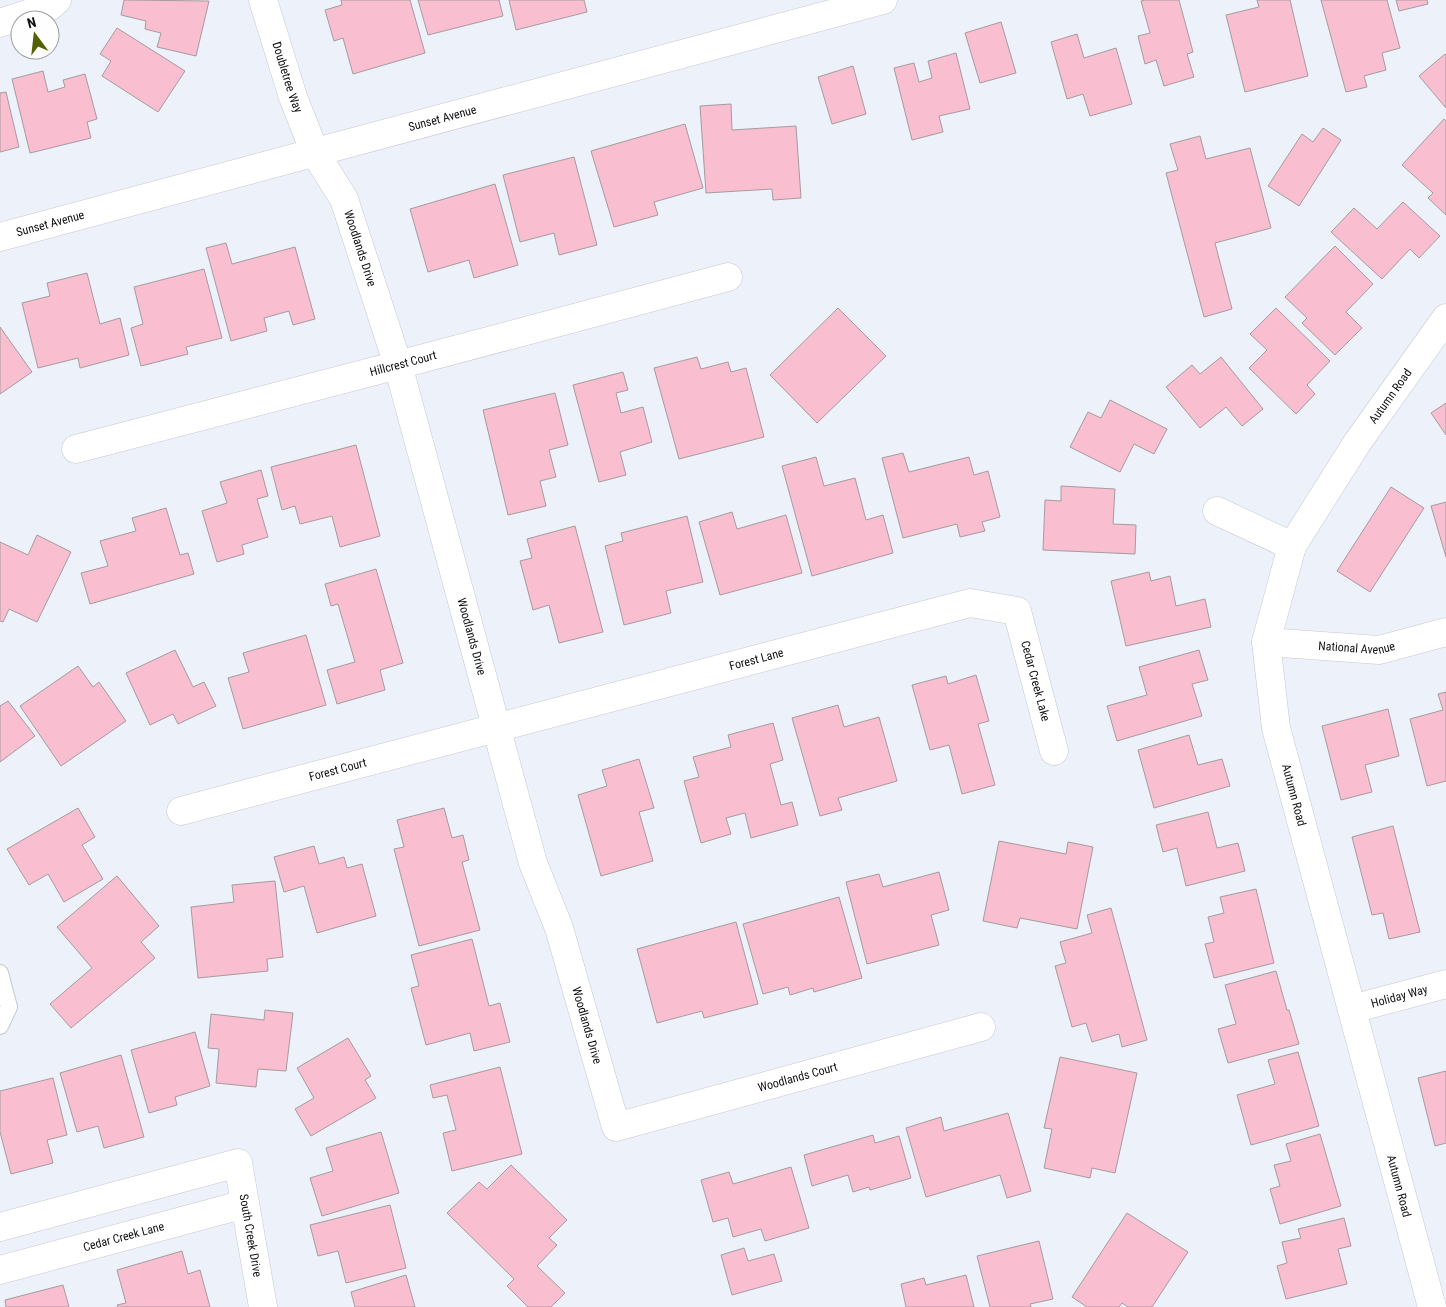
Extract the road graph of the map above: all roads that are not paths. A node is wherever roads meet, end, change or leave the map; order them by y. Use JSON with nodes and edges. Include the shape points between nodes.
{"nodes":[{"id":1,"x":57,"y":0,"type":"edge"},
{"id":2,"x":262,"y":0,"type":"edge"},
{"id":3,"x":883,"y":0,"type":"edge"},
{"id":4,"x":0,"y":23,"type":"edge"},
{"id":5,"x":315,"y":153,"type":"junction"},
{"id":6,"x":0,"y":238,"type":"edge"},
{"id":7,"x":728,"y":277,"type":"dead end"},
{"id":8,"x":1446,"y":318,"type":"edge"},
{"id":9,"x":398,"y":365,"type":"junction"},
{"id":10,"x":76,"y":449,"type":"dead end"},
{"id":11,"x":1217,"y":511,"type":"dead end"},
{"id":12,"x":1292,"y":546,"type":"junction"},
{"id":13,"x":1017,"y":611,"type":"joint"},
{"id":14,"x":1446,"y":632,"type":"edge"},
{"id":15,"x":1266,"y":642,"type":"junction"},
{"id":16,"x":496,"y":727,"type":"junction"},
{"id":17,"x":1054,"y":750,"type":"dead end"},
{"id":18,"x":181,"y":811,"type":"dead end"},
{"id":19,"x":0,"y":973,"type":"edge"},
{"id":20,"x":1446,"y":984,"type":"edge"},
{"id":21,"x":1352,"y":1010,"type":"junction"},
{"id":22,"x":0,"y":1026,"type":"edge"},
{"id":23,"x":981,"y":1026,"type":"dead end"},
{"id":24,"x":616,"y":1127,"type":"joint"},
{"id":25,"x":245,"y":1204,"type":"junction"},
{"id":26,"x":0,"y":1227,"type":"edge"},
{"id":27,"x":0,"y":1270,"type":"edge"},
{"id":28,"x":263,"y":1307,"type":"edge"},
{"id":29,"x":1432,"y":1307,"type":"edge"}],
"edges":[{"from":1,"to":4,"type":"street","via":[[49,7]]},
{"from":2,"to":5,"type":"street","name":"Doubletree Way"},
{"from":3,"to":5,"type":"street","name":"Sunset Avenue"},
{"from":5,"to":6,"type":"street","name":"Sunset Avenue"},
{"from":5,"to":9,"type":"street","name":"Woodlands Drive","via":[[344,199]]},
{"from":7,"to":9,"type":"street","name":"Hillcrest Court"},
{"from":8,"to":12,"type":"street","name":"Autumn Road","via":[[1357,443]]},
{"from":9,"to":10,"type":"street","name":"Hillcrest Court"},
{"from":9,"to":16,"type":"street","name":"Woodlands Drive"},
{"from":11,"to":12,"type":"street"},
{"from":12,"to":15,"type":"street","name":"Autumn Road"},
{"from":13,"to":16,"type":"street","name":"Forest Lane","via":[[970,603]]},
{"from":13,"to":17,"type":"street","name":"Cedar Creek Lake"},
{"from":14,"to":15,"type":"street","name":"National Avenue","via":[[1379,650]]},
{"from":15,"to":21,"type":"street","name":"Autumn Road","via":[[1276,728]]},
{"from":16,"to":18,"type":"street","name":"Forest Court"},
{"from":16,"to":24,"type":"street","name":"Woodlands Drive","via":[[533,863],[559,928]]},
{"from":19,"to":22,"type":"lane","via":[[9,1007]]},
{"from":20,"to":21,"type":"street","name":"Holiday Way"},
{"from":21,"to":29,"type":"street","name":"Autumn Road"},
{"from":23,"to":24,"type":"street","name":"Woodlands Court"},
{"from":25,"to":26,"type":"street","name":"South Creek Drive","via":[[238,1163]]},
{"from":25,"to":27,"type":"street","name":"Cedar Creek Lane"},
{"from":25,"to":28,"type":"street","name":"South Creek Drive"}]}
